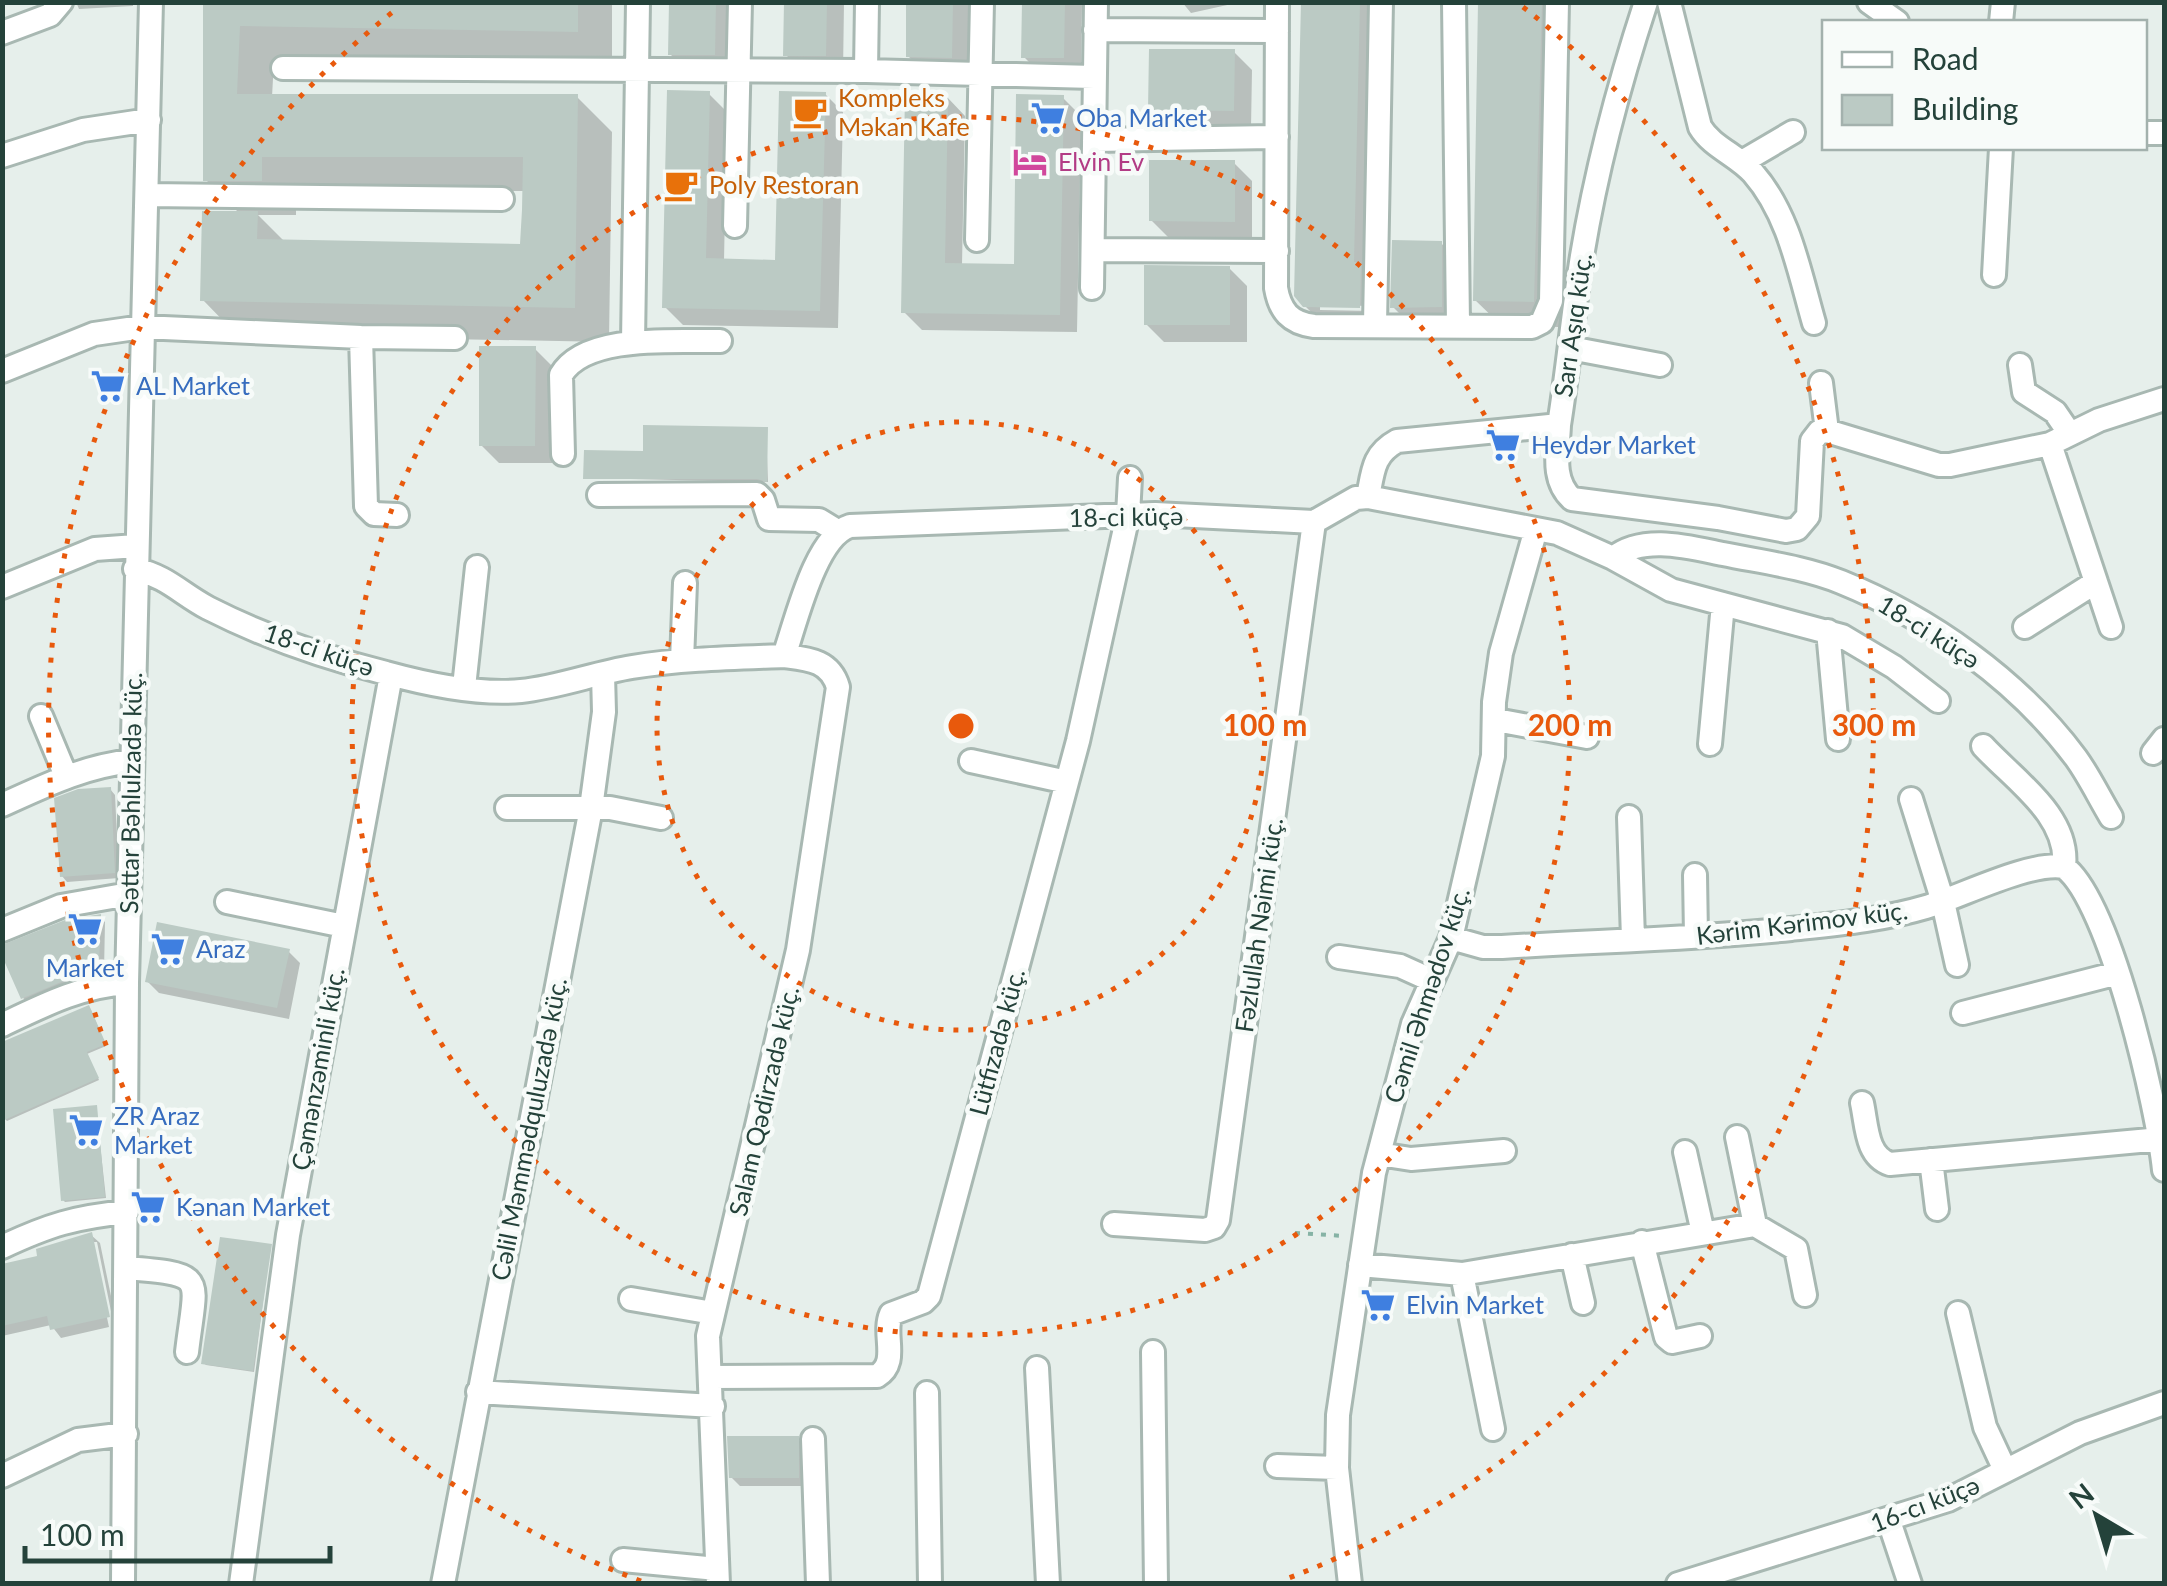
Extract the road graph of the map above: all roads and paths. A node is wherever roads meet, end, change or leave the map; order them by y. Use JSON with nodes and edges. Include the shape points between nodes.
{"nodes":[{"id":1,"x":61,"y":2,"type":"edge"},
{"id":2,"x":152,"y":2,"type":"edge"},
{"id":3,"x":638,"y":2,"type":"edge"},
{"id":4,"x":740,"y":2,"type":"edge"},
{"id":5,"x":867,"y":2,"type":"edge"},
{"id":6,"x":982,"y":2,"type":"edge"},
{"id":7,"x":1096,"y":2,"type":"edge"},
{"id":8,"x":1276,"y":2,"type":"edge"},
{"id":9,"x":1382,"y":2,"type":"edge"},
{"id":10,"x":1454,"y":2,"type":"edge"},
{"id":11,"x":1558,"y":2,"type":"edge"},
{"id":12,"x":1646,"y":2,"type":"edge"},
{"id":13,"x":1669,"y":2,"type":"edge"},
{"id":14,"x":1869,"y":2,"type":"edge"},
{"id":15,"x":1894,"y":20,"type":"edge"},
{"id":16,"x":1095,"y":30,"type":"junction"},
{"id":17,"x":1277,"y":31,"type":"junction"},
{"id":18,"x":2,"y":33,"type":"edge"},
{"id":19,"x":282,"y":68,"type":"dead end"},
{"id":20,"x":636,"y":70,"type":"junction"},
{"id":21,"x":866,"y":71,"type":"junction"},
{"id":22,"x":739,"y":72,"type":"junction"},
{"id":23,"x":980,"y":74,"type":"junction"},
{"id":24,"x":1094,"y":77,"type":"junction"},
{"id":25,"x":149,"y":120,"type":"junction"},
{"id":26,"x":1794,"y":132,"type":"dead end"},
{"id":27,"x":1277,"y":136,"type":"junction"},
{"id":28,"x":1094,"y":140,"type":"junction"},
{"id":29,"x":2001,"y":150,"type":"edge"},
{"id":30,"x":2,"y":156,"type":"edge"},
{"id":31,"x":1742,"y":162,"type":"junction"},
{"id":32,"x":148,"y":195,"type":"junction"},
{"id":33,"x":502,"y":198,"type":"dead end"},
{"id":34,"x":735,"y":226,"type":"dead end"},
{"id":35,"x":977,"y":240,"type":"dead end"},
{"id":36,"x":1093,"y":250,"type":"junction"},
{"id":37,"x":1277,"y":251,"type":"junction"},
{"id":38,"x":1994,"y":275,"type":"dead end"},
{"id":39,"x":1092,"y":288,"type":"dead end"},
{"id":40,"x":1814,"y":323,"type":"dead end"},
{"id":41,"x":1458,"y":324,"type":"junction"},
{"id":42,"x":1375,"y":325,"type":"junction"},
{"id":43,"x":142,"y":327,"type":"junction"},
{"id":44,"x":360,"y":337,"type":"junction"},
{"id":45,"x":455,"y":338,"type":"dead end"},
{"id":46,"x":720,"y":341,"type":"dead end"},
{"id":47,"x":633,"y":343,"type":"junction"},
{"id":48,"x":1570,"y":348,"type":"junction"},
{"id":49,"x":1660,"y":365,"type":"dead end"},
{"id":50,"x":2020,"y":366,"type":"dead end"},
{"id":51,"x":2,"y":370,"type":"edge"},
{"id":52,"x":1821,"y":383,"type":"dead end"},
{"id":53,"x":2164,"y":399,"type":"edge"},
{"id":54,"x":1559,"y":424,"type":"junction"},
{"id":55,"x":1826,"y":431,"type":"junction"},
{"id":56,"x":2060,"y":439,"type":"junction"},
{"id":57,"x":562,"y":454,"type":"dead end"},
{"id":58,"x":1130,"y":478,"type":"dead end"},
{"id":59,"x":600,"y":495,"type":"dead end"},
{"id":60,"x":1368,"y":497,"type":"junction"},
{"id":61,"x":397,"y":515,"type":"dead end"},
{"id":62,"x":1128,"y":515,"type":"junction"},
{"id":63,"x":1314,"y":522,"type":"junction"},
{"id":64,"x":1536,"y":529,"type":"junction"},
{"id":65,"x":837,"y":531,"type":"junction"},
{"id":66,"x":136,"y":558,"type":"junction"},
{"id":67,"x":1613,"y":558,"type":"junction"},
{"id":68,"x":476,"y":568,"type":"dead end"},
{"id":69,"x":2096,"y":582,"type":"junction"},
{"id":70,"x":685,"y":584,"type":"dead end"},
{"id":71,"x":2,"y":588,"type":"edge"},
{"id":72,"x":1723,"y":604,"type":"junction"},
{"id":73,"x":2111,"y":626,"type":"dead end"},
{"id":74,"x":2025,"y":627,"type":"dead end"},
{"id":75,"x":1828,"y":631,"type":"junction"},
{"id":76,"x":784,"y":656,"type":"junction"},
{"id":77,"x":682,"y":661,"type":"junction"},
{"id":78,"x":391,"y":674,"type":"junction"},
{"id":79,"x":603,"y":674,"type":"junction"},
{"id":80,"x":464,"y":687,"type":"junction"},
{"id":81,"x":1938,"y":701,"type":"dead end"},
{"id":82,"x":41,"y":716,"type":"dead end"},
{"id":83,"x":1496,"y":720,"type":"junction"},
{"id":84,"x":1587,"y":737,"type":"dead end"},
{"id":85,"x":1838,"y":739,"type":"dead end"},
{"id":86,"x":1710,"y":744,"type":"dead end"},
{"id":87,"x":1983,"y":746,"type":"dead end"},
{"id":88,"x":132,"y":760,"type":"junction"},
{"id":89,"x":970,"y":761,"type":"dead end"},
{"id":90,"x":66,"y":776,"type":"junction"},
{"id":91,"x":1067,"y":782,"type":"junction"},
{"id":92,"x":1911,"y":799,"type":"dead end"},
{"id":93,"x":2,"y":804,"type":"edge"},
{"id":94,"x":507,"y":808,"type":"dead end"},
{"id":95,"x":591,"y":808,"type":"junction"},
{"id":96,"x":1629,"y":817,"type":"dead end"},
{"id":97,"x":2111,"y":817,"type":"dead end"},
{"id":98,"x":660,"y":818,"type":"dead end"},
{"id":99,"x":2064,"y":868,"type":"junction"},
{"id":100,"x":1696,"y":875,"type":"dead end"},
{"id":101,"x":129,"y":894,"type":"junction"},
{"id":102,"x":227,"y":902,"type":"dead end"},
{"id":103,"x":1943,"y":902,"type":"junction"},
{"id":104,"x":344,"y":926,"type":"junction"},
{"id":105,"x":2,"y":930,"type":"edge"},
{"id":106,"x":1696,"y":936,"type":"junction"},
{"id":107,"x":1450,"y":938,"type":"junction"},
{"id":108,"x":1633,"y":939,"type":"junction"},
{"id":109,"x":1338,"y":957,"type":"dead end"},
{"id":110,"x":1957,"y":965,"type":"dead end"},
{"id":111,"x":2118,"y":972,"type":"junction"},
{"id":112,"x":1431,"y":980,"type":"junction"},
{"id":113,"x":127,"y":983,"type":"junction"},
{"id":114,"x":1963,"y":1013,"type":"dead end"},
{"id":115,"x":2,"y":1025,"type":"edge"},
{"id":116,"x":2159,"y":1100,"type":"edge"},
{"id":117,"x":1862,"y":1103,"type":"dead end"},
{"id":118,"x":1738,"y":1137,"type":"dead end"},
{"id":119,"x":2161,"y":1139,"type":"junction"},
{"id":120,"x":1504,"y":1151,"type":"dead end"},
{"id":121,"x":1685,"y":1152,"type":"dead end"},
{"id":122,"x":1379,"y":1154,"type":"junction"},
{"id":123,"x":1931,"y":1160,"type":"junction"},
{"id":124,"x":2164,"y":1170,"type":"edge"},
{"id":125,"x":1938,"y":1209,"type":"dead end"},
{"id":126,"x":127,"y":1212,"type":"junction"},
{"id":127,"x":1114,"y":1224,"type":"dead end"},
{"id":128,"x":1755,"y":1226,"type":"junction"},
{"id":129,"x":1295,"y":1232,"type":"dead end"},
{"id":130,"x":1703,"y":1233,"type":"junction"},
{"id":131,"x":1365,"y":1237,"type":"junction"},
{"id":132,"x":1642,"y":1242,"type":"junction"},
{"id":133,"x":2,"y":1247,"type":"edge"},
{"id":134,"x":1572,"y":1254,"type":"junction"},
{"id":135,"x":1360,"y":1265,"type":"junction"},
{"id":136,"x":127,"y":1268,"type":"junction"},
{"id":137,"x":1462,"y":1274,"type":"junction"},
{"id":138,"x":1806,"y":1295,"type":"dead end"},
{"id":139,"x":632,"y":1299,"type":"dead end"},
{"id":140,"x":1582,"y":1303,"type":"dead end"},
{"id":141,"x":714,"y":1313,"type":"junction"},
{"id":142,"x":1958,"y":1313,"type":"dead end"},
{"id":143,"x":1700,"y":1336,"type":"dead end"},
{"id":144,"x":187,"y":1352,"type":"dead end"},
{"id":145,"x":1153,"y":1352,"type":"dead end"},
{"id":146,"x":1037,"y":1368,"type":"dead end"},
{"id":147,"x":710,"y":1377,"type":"junction"},
{"id":148,"x":478,"y":1392,"type":"junction"},
{"id":149,"x":927,"y":1392,"type":"dead end"},
{"id":150,"x":2164,"y":1403,"type":"edge"},
{"id":151,"x":712,"y":1406,"type":"junction"},
{"id":152,"x":1493,"y":1428,"type":"dead end"},
{"id":153,"x":126,"y":1434,"type":"junction"},
{"id":154,"x":813,"y":1439,"type":"dead end"},
{"id":155,"x":1277,"y":1466,"type":"dead end"},
{"id":156,"x":1337,"y":1468,"type":"junction"},
{"id":157,"x":2006,"y":1470,"type":"junction"},
{"id":158,"x":2,"y":1476,"type":"edge"},
{"id":159,"x":1888,"y":1521,"type":"junction"},
{"id":160,"x":623,"y":1560,"type":"dead end"},
{"id":161,"x":717,"y":1576,"type":"edge"},
{"id":162,"x":123,"y":1584,"type":"edge"},
{"id":163,"x":241,"y":1584,"type":"edge"},
{"id":164,"x":442,"y":1584,"type":"edge"},
{"id":165,"x":818,"y":1584,"type":"edge"},
{"id":166,"x":930,"y":1584,"type":"edge"},
{"id":167,"x":1048,"y":1584,"type":"edge"},
{"id":168,"x":1156,"y":1584,"type":"edge"},
{"id":169,"x":1350,"y":1584,"type":"edge"},
{"id":170,"x":1678,"y":1584,"type":"edge"},
{"id":171,"x":1910,"y":1584,"type":"edge"}],
"edges":[{"from":1,"to":18,"type":"street","via":[[50,15]]},
{"from":2,"to":25,"type":"street","name":"Səttar Bəhlulzadə küç."},
{"from":3,"to":20,"type":"street"},
{"from":4,"to":22,"type":"street"},
{"from":5,"to":21,"type":"street"},
{"from":6,"to":23,"type":"street"},
{"from":7,"to":16,"type":"street"},
{"from":8,"to":17,"type":"street"},
{"from":9,"to":42,"type":"street"},
{"from":10,"to":41,"type":"street"},
{"from":11,"to":41,"type":"street","via":[[1548,313],[1532,326]]},
{"from":12,"to":48,"type":"street","name":"Sarı Aşıq küç.","via":[[1593,198]]},
{"from":13,"to":31,"type":"street","via":[[1700,127]]},
{"from":14,"to":15,"type":"street"},
{"from":16,"to":17,"type":"street"},
{"from":16,"to":24,"type":"street"},
{"from":17,"to":27,"type":"street"},
{"from":19,"to":20,"type":"street"},
{"from":20,"to":22,"type":"street"},
{"from":20,"to":47,"type":"street"},
{"from":21,"to":22,"type":"street"},
{"from":21,"to":23,"type":"street"},
{"from":22,"to":34,"type":"street"},
{"from":23,"to":24,"type":"street"},
{"from":23,"to":35,"type":"street"},
{"from":24,"to":28,"type":"street"},
{"from":25,"to":30,"type":"street","via":[[83,130]]},
{"from":25,"to":32,"type":"street","name":"Səttar Bəhlulzadə küç."},
{"from":26,"to":31,"type":"street"},
{"from":27,"to":28,"type":"street"},
{"from":27,"to":37,"type":"street"},
{"from":28,"to":36,"type":"street"},
{"from":29,"to":38,"type":"street"},
{"from":31,"to":40,"type":"street","via":[[1781,216]]},
{"from":32,"to":33,"type":"street"},
{"from":32,"to":43,"type":"street","name":"Səttar Bəhlulzadə küç."},
{"from":36,"to":37,"type":"street"},
{"from":36,"to":39,"type":"street"},
{"from":37,"to":42,"type":"street","via":[[1278,302],[1292,319],[1314,326]]},
{"from":41,"to":42,"type":"street"},
{"from":43,"to":44,"type":"street"},
{"from":43,"to":51,"type":"street","via":[[94,334]]},
{"from":43,"to":66,"type":"street","name":"Səttar Bəhlulzadə küç."},
{"from":44,"to":45,"type":"street"},
{"from":44,"to":61,"type":"street","via":[[366,506],[374,514]]},
{"from":46,"to":47,"type":"street"},
{"from":47,"to":57,"type":"street","via":[[567,365],[561,375]]},
{"from":48,"to":49,"type":"street"},
{"from":48,"to":54,"type":"street","name":"Sarı Aşıq küç."},
{"from":50,"to":56,"type":"street","via":[[2024,392],[2056,412]]},
{"from":52,"to":55,"type":"street"},
{"from":53,"to":56,"type":"street"},
{"from":54,"to":55,"type":"street","via":[[1558,477],[1572,499],[1786,531],[1808,516],[1812,441]]},
{"from":54,"to":60,"type":"street","name":"Sarı Aşıq küç.","via":[[1398,441],[1376,458]]},
{"from":55,"to":56,"type":"street","via":[[1939,465]]},
{"from":56,"to":69,"type":"street"},
{"from":58,"to":62,"type":"street","name":"Lütfizadə küç."},
{"from":59,"to":65,"type":"street","via":[[757,494],[768,518],[818,520]]},
{"from":60,"to":63,"type":"street"},
{"from":60,"to":64,"type":"street"},
{"from":62,"to":63,"type":"street","name":"18-ci küçə"},
{"from":62,"to":65,"type":"street","name":"18-ci küçə"},
{"from":62,"to":91,"type":"street","name":"Lütfizadə küç."},
{"from":63,"to":127,"type":"street","name":"Fəzlullah Nəimi küç.","via":[[1218,1220],[1206,1230]]},
{"from":64,"to":67,"type":"street"},
{"from":64,"to":83,"type":"street","name":"Cəmil Əhmədov küç.","via":[[1501,653]]},
{"from":65,"to":76,"type":"street","via":[[822,550]]},
{"from":66,"to":71,"type":"street","via":[[96,549]]},
{"from":66,"to":78,"type":"street","name":"18-ci küçə","via":[[204,606]]},
{"from":66,"to":88,"type":"street","name":"Səttar Bəhlulzadə küç."},
{"from":67,"to":72,"type":"street","via":[[1670,590]]},
{"from":67,"to":97,"type":"street","name":"18-ci küçə","via":[[1674,544],[1838,580],[1876,598],[1977,660],[2025,702],[2076,758]]},
{"from":68,"to":80,"type":"street"},
{"from":69,"to":73,"type":"street"},
{"from":69,"to":74,"type":"street"},
{"from":70,"to":77,"type":"street"},
{"from":72,"to":75,"type":"street"},
{"from":72,"to":86,"type":"street"},
{"from":75,"to":81,"type":"street"},
{"from":75,"to":85,"type":"street"},
{"from":76,"to":77,"type":"street","name":"18-ci küçə"},
{"from":76,"to":141,"type":"street","name":"Salam Qədirzadə küç.","via":[[826,666],[838,687],[798,950]]},
{"from":77,"to":79,"type":"street","name":"18-ci küçə"},
{"from":78,"to":80,"type":"street","name":"18-ci küçə"},
{"from":78,"to":104,"type":"street","name":"Çəmənzəminli küç."},
{"from":79,"to":80,"type":"street","name":"18-ci küçə","via":[[523,691]]},
{"from":79,"to":95,"type":"street","name":"Cəlil Məmmədquluzadə küç."},
{"from":82,"to":90,"type":"street"},
{"from":83,"to":84,"type":"street"},
{"from":83,"to":107,"type":"street","name":"Cəmil Əhmədov küç."},
{"from":87,"to":99,"type":"street","via":[[2040,800],[2063,842]]},
{"from":88,"to":90,"type":"street"},
{"from":88,"to":101,"type":"street","name":"Səttar Bəhlulzadə küç."},
{"from":89,"to":91,"type":"street"},
{"from":90,"to":93,"type":"street"},
{"from":91,"to":147,"type":"street","name":"Lütfizadə küç.","via":[[932,1287],[923,1302],[891,1314],[886,1370],[877,1376]]},
{"from":92,"to":103,"type":"street"},
{"from":94,"to":95,"type":"street"},
{"from":95,"to":98,"type":"street"},
{"from":95,"to":148,"type":"street","name":"Cəlil Məmmədquluzadə küç."},
{"from":96,"to":108,"type":"street"},
{"from":99,"to":103,"type":"street","name":"Kərim Kərimov küç.","via":[[2040,867]]},
{"from":99,"to":111,"type":"street","via":[[2081,884]]},
{"from":100,"to":106,"type":"street"},
{"from":101,"to":105,"type":"street","via":[[61,906]]},
{"from":101,"to":113,"type":"street","name":"Səttar Bəhlulzadə küç."},
{"from":102,"to":104,"type":"street"},
{"from":103,"to":106,"type":"street","name":"Kərim Kərimov küç.","via":[[1864,921]]},
{"from":103,"to":110,"type":"street"},
{"from":104,"to":163,"type":"street","name":"Çəmənzəminli küç.","via":[[288,1236]]},
{"from":106,"to":108,"type":"street","name":"Kərim Kərimov küç."},
{"from":107,"to":108,"type":"street","name":"Kərim Kərimov küç.","via":[[1483,947]]},
{"from":107,"to":112,"type":"street","name":"Cəmil Əhmədov küç."},
{"from":109,"to":112,"type":"street","via":[[1400,966]]},
{"from":111,"to":114,"type":"street"},
{"from":111,"to":116,"type":"street"},
{"from":112,"to":122,"type":"street","name":"Cəmil Əhmədov küç."},
{"from":113,"to":115,"type":"street","via":[[97,984]]},
{"from":113,"to":126,"type":"street","name":"Səttar Bəhlulzadə küç."},
{"from":116,"to":119,"type":"street"},
{"from":117,"to":123,"type":"street","via":[[1879,1160]]},
{"from":118,"to":128,"type":"street"},
{"from":119,"to":123,"type":"street"},
{"from":119,"to":124,"type":"street"},
{"from":120,"to":122,"type":"street","via":[[1410,1159]]},
{"from":121,"to":130,"type":"street"},
{"from":122,"to":131,"type":"street","name":"Cəmil Əhmədov küç."},
{"from":123,"to":125,"type":"street"},
{"from":126,"to":133,"type":"street","via":[[51,1224]]},
{"from":126,"to":136,"type":"street","name":"Səttar Bəhlulzadə küç."},
{"from":128,"to":130,"type":"street"},
{"from":128,"to":138,"type":"street","via":[[1796,1249]]},
{"from":129,"to":131,"type":"path"},
{"from":130,"to":132,"type":"street"},
{"from":131,"to":135,"type":"street","name":"Cəmil Əhmədov küç."},
{"from":132,"to":134,"type":"street"},
{"from":132,"to":143,"type":"street","via":[[1666,1336],[1672,1342]]},
{"from":134,"to":137,"type":"street"},
{"from":134,"to":140,"type":"street"},
{"from":135,"to":137,"type":"street"},
{"from":135,"to":156,"type":"street","name":"Cəmil Əhmədov küç.","via":[[1338,1414]]},
{"from":136,"to":144,"type":"street","via":[[180,1272],[190,1279]]},
{"from":136,"to":153,"type":"street","name":"Səttar Bəhlulzadə küç."},
{"from":137,"to":152,"type":"street"},
{"from":139,"to":141,"type":"street"},
{"from":141,"to":147,"type":"street","name":"Salam Qədirzadə küç."},
{"from":142,"to":157,"type":"street","via":[[1985,1426]]},
{"from":145,"to":168,"type":"street"},
{"from":146,"to":167,"type":"street"},
{"from":147,"to":151,"type":"street","name":"Salam Qədirzadə küç."},
{"from":148,"to":151,"type":"street"},
{"from":148,"to":164,"type":"street","name":"Cəlil Məmmədquluzadə küç."},
{"from":149,"to":166,"type":"street"},
{"from":150,"to":157,"type":"street","name":"16-cı küçə","via":[[2080,1432]]},
{"from":151,"to":161,"type":"street","name":"Salam Qədirzadə küç."},
{"from":153,"to":158,"type":"street","via":[[78,1440]]},
{"from":153,"to":162,"type":"street","name":"Səttar Bəhlulzadə küç."},
{"from":154,"to":165,"type":"street"},
{"from":155,"to":156,"type":"street"},
{"from":156,"to":169,"type":"street","name":"Cəmil Əhmədov küç."},
{"from":157,"to":159,"type":"street","name":"16-cı küçə"},
{"from":159,"to":170,"type":"street","name":"16-cı küçə"},
{"from":159,"to":171,"type":"street"},
{"from":160,"to":161,"type":"street"}]}
